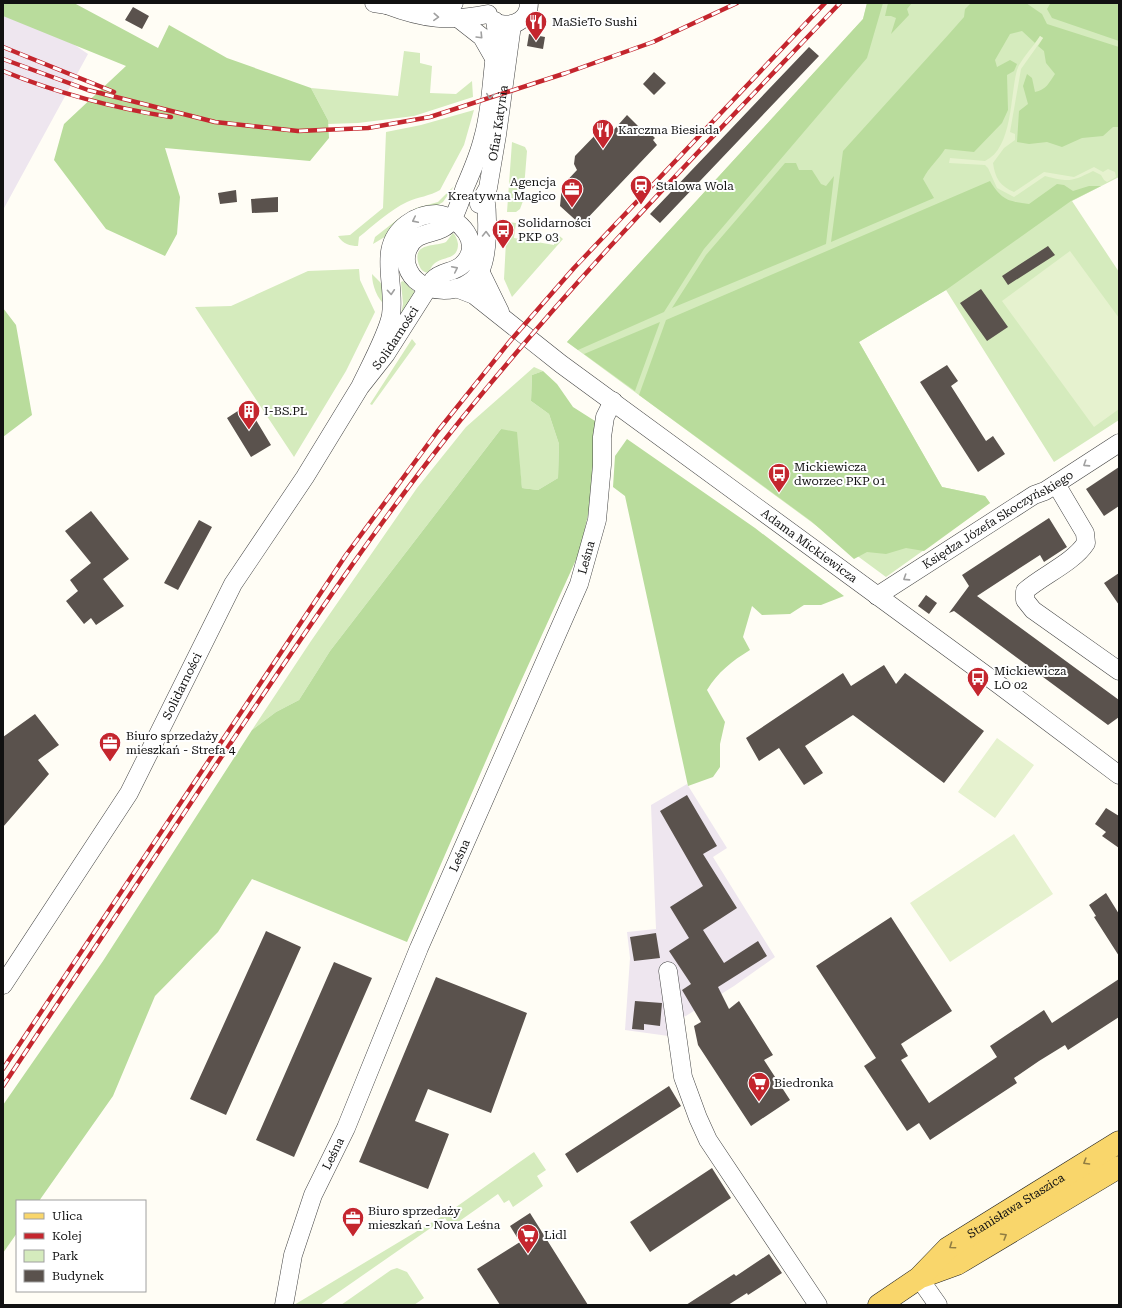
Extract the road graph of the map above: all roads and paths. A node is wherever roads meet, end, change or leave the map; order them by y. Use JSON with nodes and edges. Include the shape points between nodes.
{"nodes":[{"id":1,"x":529,"y":3,"type":"edge"},
{"id":2,"x":380,"y":4,"type":"edge"},
{"id":3,"x":457,"y":11,"type":"edge"},
{"id":4,"x":495,"y":16,"type":"edge"},
{"id":5,"x":494,"y":58,"type":"junction"},
{"id":6,"x":485,"y":195,"type":"junction"},
{"id":7,"x":452,"y":220,"type":"junction"},
{"id":8,"x":470,"y":244,"type":"junction"},
{"id":9,"x":480,"y":272,"type":"junction"},
{"id":10,"x":428,"y":288,"type":"junction"},
{"id":11,"x":456,"y":288,"type":"junction"},
{"id":12,"x":501,"y":314,"type":"junction"},
{"id":13,"x":360,"y":387,"type":"junction"},
{"id":14,"x":613,"y":401,"type":"junction"},
{"id":15,"x":1119,"y":443,"type":"edge"},
{"id":16,"x":1056,"y":484,"type":"junction"},
{"id":17,"x":877,"y":596,"type":"junction"},
{"id":18,"x":1119,"y":671,"type":"edge"},
{"id":19,"x":1117,"y":770,"type":"edge"},
{"id":20,"x":668,"y":971,"type":"dead end"},
{"id":21,"x":3,"y":985,"type":"edge"},
{"id":22,"x":1119,"y":1142,"type":"edge"},
{"id":23,"x":1119,"y":1167,"type":"edge"},
{"id":24,"x":919,"y":1278,"type":"junction"},
{"id":25,"x":284,"y":1305,"type":"edge"},
{"id":26,"x":818,"y":1305,"type":"edge"},
{"id":27,"x":879,"y":1305,"type":"edge"},
{"id":28,"x":938,"y":1305,"type":"edge"}],
"edges":[{"from":1,"to":4,"type":"street","via":[[523,19]]},
{"from":2,"to":3,"type":"street"},
{"from":3,"to":4,"type":"street"},
{"from":3,"to":5,"type":"street","one_way":true,"via":[[482,37]]},
{"from":4,"to":5,"type":"street","name":"Ofiar Katynia","via":[[498,43]]},
{"from":4,"to":6,"type":"street","name":"Ofiar Katynia","via":[[501,114]]},
{"from":5,"to":7,"type":"street","name":"Ofiar Katynia","one_way":true,"via":[[489,111],[483,139]]},
{"from":6,"to":8,"type":"street","name":"Ofiar Katynia","via":[[474,218]]},
{"from":9,"to":6,"type":"street","one_way":true,"via":[[485,254]]},
{"from":7,"to":8,"type":"street","name":"Adama Mickiewicza","via":[[464,228]]},
{"from":7,"to":10,"type":"street","via":[[445,228],[416,237],[406,254],[408,272],[419,284]]},
{"from":7,"to":13,"type":"street","name":"Solidarności","one_way":true,"via":[[431,214],[411,221],[392,241],[389,251],[391,316]]},
{"from":8,"to":9,"type":"street","name":"Adama Mickiewicza"},
{"from":10,"to":8,"type":"street","name":"Solidarności","one_way":true,"via":[[437,275],[464,264]]},
{"from":9,"to":11,"type":"street","via":[[471,282]]},
{"from":9,"to":12,"type":"street","name":"Adama Mickiewicza"},
{"from":10,"to":11,"type":"street"},
{"from":10,"to":13,"type":"street","name":"Solidarności","via":[[386,354]]},
{"from":11,"to":12,"type":"street","name":"Adama Mickiewicza","via":[[474,295]]},
{"from":12,"to":14,"type":"street","name":"Adama Mickiewicza","via":[[561,364]]},
{"from":13,"to":21,"type":"street","name":"Solidarności","via":[[305,477],[233,584],[129,793]]},
{"from":14,"to":17,"type":"street","name":"Adama Mickiewicza"},
{"from":14,"to":25,"type":"street","name":"Leśna","via":[[605,417],[602,437],[597,520],[579,584],[419,948],[346,1128],[313,1195],[293,1254]]},
{"from":15,"to":16,"type":"street","name":"Księdza Józefa Skoczyńskiego","one_way":true},
{"from":16,"to":17,"type":"street","name":"Księdza Józefa Skoczyńskiego","one_way":true,"via":[[1034,495]]},
{"from":16,"to":18,"type":"street","via":[[1085,533],[1086,543],[1080,552],[1025,591],[1025,600],[1032,610]]},
{"from":17,"to":19,"type":"street","name":"Adama Mickiewicza"},
{"from":20,"to":26,"type":"street","via":[[683,1077],[698,1118],[708,1140]]},
{"from":22,"to":24,"type":"main road","name":"Stanisława Staszica","one_way":true,"via":[[948,1248]]},
{"from":24,"to":23,"type":"main road","name":"Stanisława Staszica","one_way":true,"via":[[958,1264]]},
{"from":24,"to":27,"type":"main road","name":"Stanisława Staszica"},
{"from":24,"to":28,"type":"street"}]}
